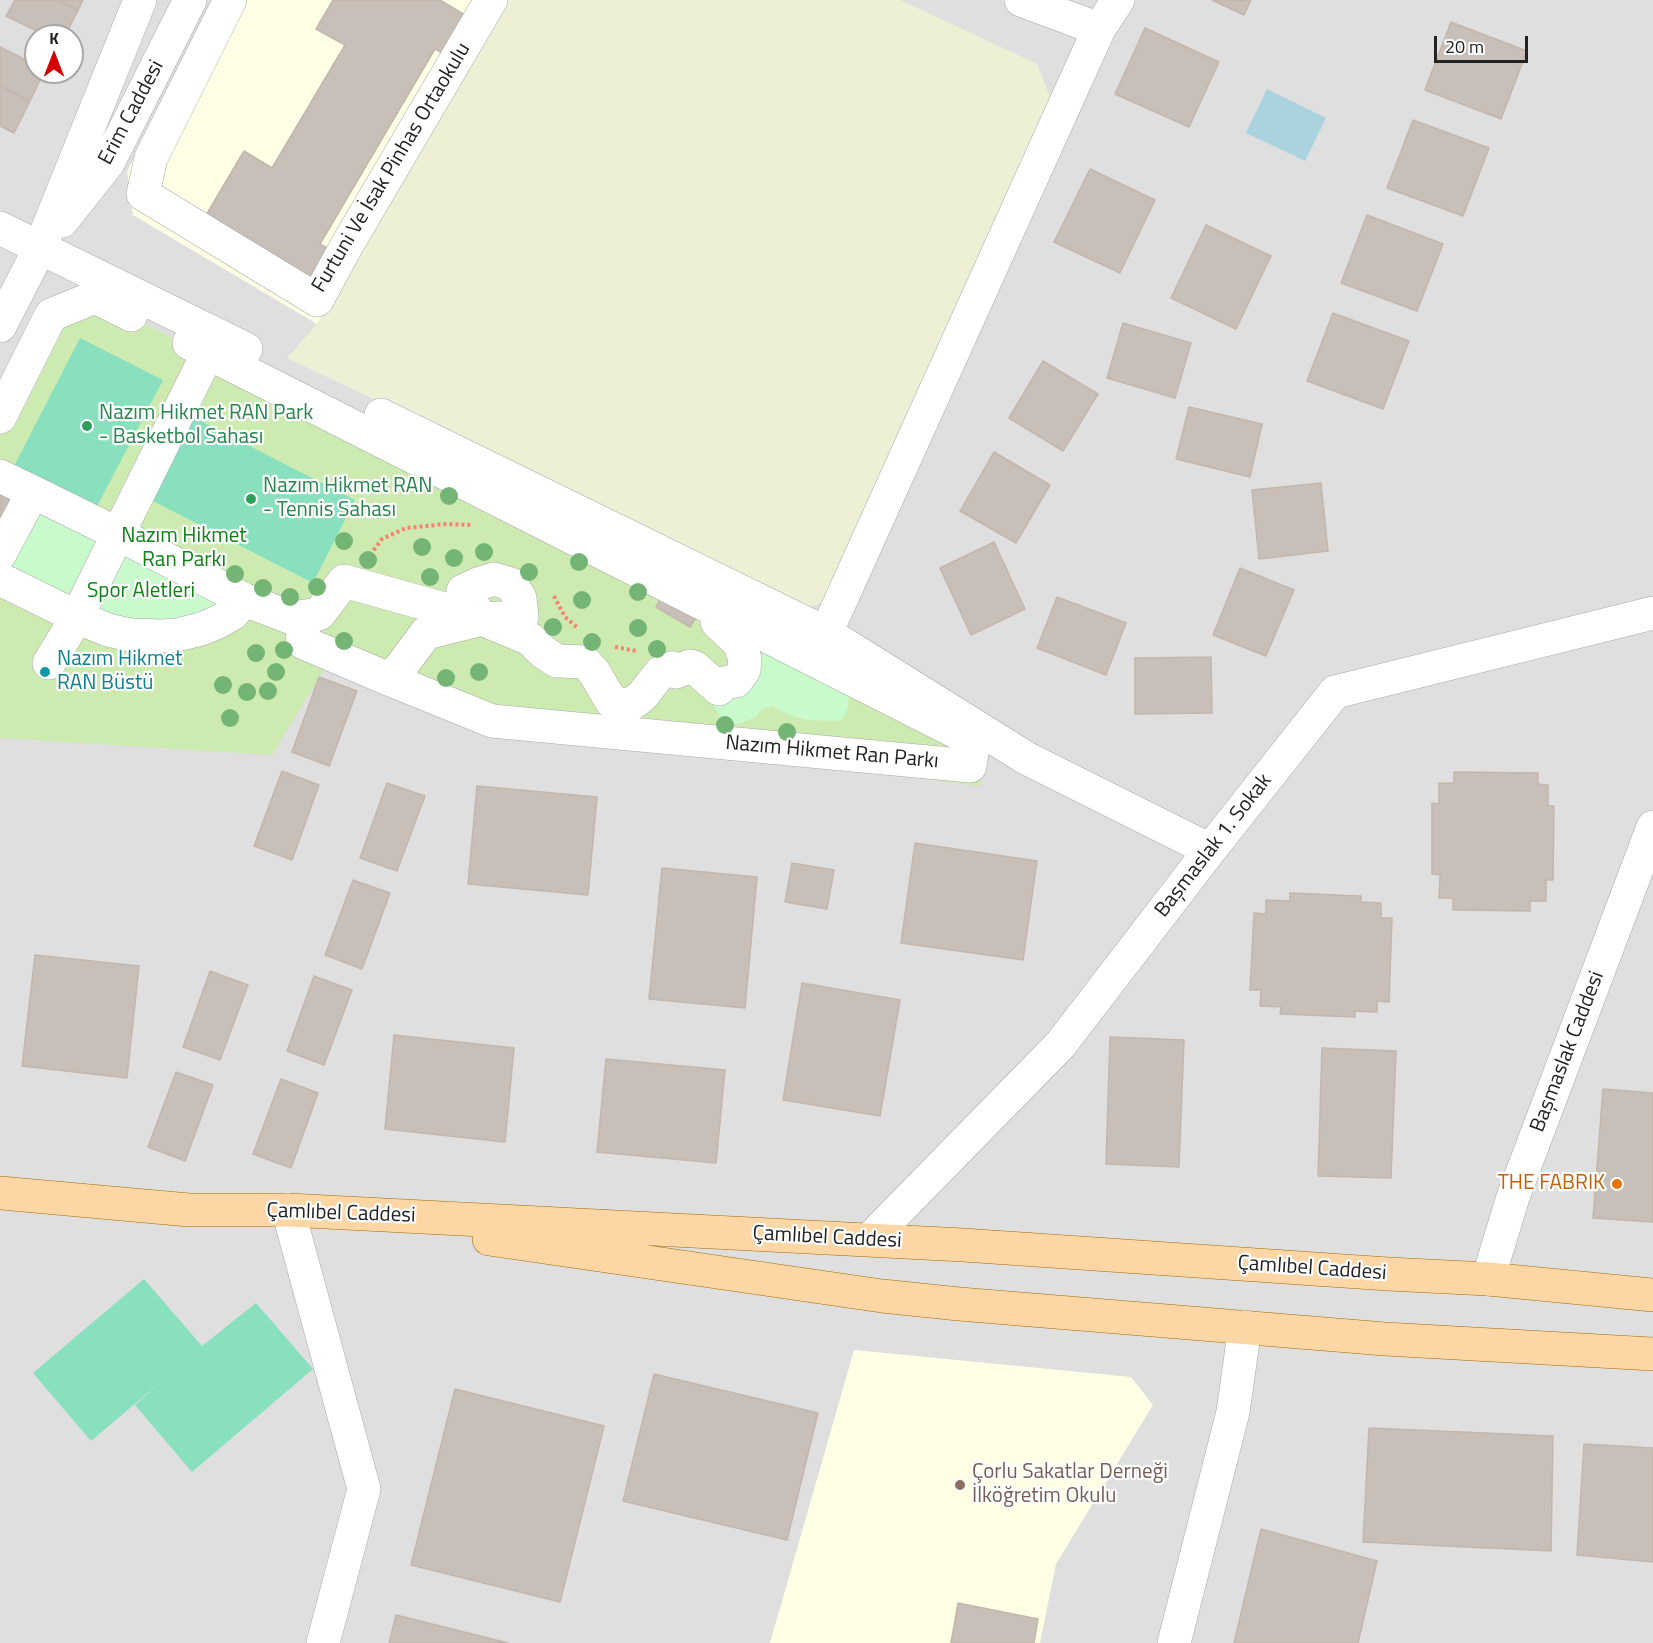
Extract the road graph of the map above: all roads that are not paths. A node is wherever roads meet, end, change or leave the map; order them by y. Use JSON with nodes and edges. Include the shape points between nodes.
{"nodes":[{"id":1,"x":140,"y":0,"type":"edge"},
{"id":2,"x":230,"y":0,"type":"edge"},
{"id":3,"x":491,"y":0,"type":"edge"},
{"id":4,"x":1021,"y":0,"type":"edge"},
{"id":5,"x":1118,"y":0,"type":"edge"},
{"id":6,"x":184,"y":13,"type":"edge"},
{"id":7,"x":1099,"y":29,"type":"junction"},
{"id":8,"x":208,"y":42,"type":"junction"},
{"id":9,"x":0,"y":228,"type":"edge"},
{"id":10,"x":40,"y":248,"type":"junction"},
{"id":11,"x":0,"y":326,"type":"edge"},
{"id":12,"x":208,"y":352,"type":"junction"},
{"id":13,"x":0,"y":417,"type":"edge"},
{"id":14,"x":0,"y":476,"type":"edge"},
{"id":15,"x":33,"y":492,"type":"junction"},
{"id":16,"x":118,"y":534,"type":"junction"},
{"id":17,"x":0,"y":554,"type":"edge"},
{"id":18,"x":0,"y":579,"type":"edge"},
{"id":19,"x":245,"y":600,"type":"junction"},
{"id":20,"x":719,"y":612,"type":"junction"},
{"id":21,"x":1653,"y":612,"type":"edge"},
{"id":22,"x":306,"y":616,"type":"junction"},
{"id":23,"x":77,"y":617,"type":"junction"},
{"id":24,"x":482,"y":619,"type":"junction"},
{"id":25,"x":826,"y":633,"type":"junction"},
{"id":26,"x":49,"y":663,"type":"dead end"},
{"id":27,"x":391,"y":680,"type":"junction"},
{"id":28,"x":1653,"y":827,"type":"edge"},
{"id":29,"x":1210,"y":850,"type":"junction"},
{"id":30,"x":0,"y":1193,"type":"edge"},
{"id":31,"x":288,"y":1210,"type":"junction"},
{"id":32,"x":870,"y":1239,"type":"junction"},
{"id":33,"x":1488,"y":1279,"type":"junction"},
{"id":34,"x":1653,"y":1295,"type":"edge"},
{"id":35,"x":1245,"y":1327,"type":"junction"},
{"id":36,"x":1653,"y":1354,"type":"edge"},
{"id":37,"x":323,"y":1643,"type":"edge"},
{"id":38,"x":1173,"y":1643,"type":"edge"}],
"edges":[{"from":1,"to":10,"type":"street","name":"Erim Caddesi"},
{"from":2,"to":8,"type":"street","name":"Furtuni Ve İsak Pinhas Ortaokulu"},
{"from":3,"to":8,"type":"street","name":"Furtuni Ve İsak Pinhas Ortaokulu","via":[[317,300],[143,194],[151,158]]},
{"from":4,"to":7,"type":"street"},
{"from":5,"to":7,"type":"street"},
{"from":6,"to":8,"type":"street"},
{"from":6,"to":10,"type":"street","name":"Erim Caddesi","via":[[108,164]]},
{"from":7,"to":25,"type":"street"},
{"from":9,"to":10,"type":"street"},
{"from":10,"to":11,"type":"street","name":"Erim Caddesi"},
{"from":10,"to":25,"type":"street"},
{"from":12,"to":13,"type":"street","name":"Nazım Hikmet Ran Parkı","via":[[95,297],[51,315]]},
{"from":12,"to":16,"type":"street","via":[[147,486]]},
{"from":12,"to":20,"type":"street","name":"Nazım Hikmet Ran Parkı"},
{"from":14,"to":15,"type":"street"},
{"from":15,"to":16,"type":"street"},
{"from":15,"to":17,"type":"street"},
{"from":16,"to":19,"type":"street"},
{"from":16,"to":23,"type":"street"},
{"from":18,"to":23,"type":"street"},
{"from":19,"to":22,"type":"street","via":[[291,618]]},
{"from":19,"to":23,"type":"street","via":[[218,622],[177,635],[130,635]]},
{"from":20,"to":24,"type":"street","via":[[717,622],[740,643],[745,659],[736,681],[723,683],[719,689],[694,667],[676,672],[672,668],[661,672],[633,703],[623,705],[611,701],[585,662],[557,661],[530,639]]},
{"from":20,"to":27,"type":"street","name":"Nazım Hikmet Ran Parkı","via":[[974,741],[970,766],[492,721]]},
{"from":21,"to":29,"type":"street","name":"Başmaslak 1. Sokak","via":[[1335,692]]},
{"from":22,"to":24,"type":"street","via":[[319,614],[344,581]]},
{"from":22,"to":27,"type":"street","name":"Nazım Hikmet Ran Parkı","via":[[302,642]]},
{"from":23,"to":26,"type":"street"},
{"from":24,"to":27,"type":"street","via":[[426,633]]},
{"from":25,"to":29,"type":"street","via":[[1026,758]]},
{"from":28,"to":33,"type":"street","name":"Başmaslak Caddesi","via":[[1513,1197]]},
{"from":29,"to":32,"type":"street","name":"Başmaslak 1. Sokak","via":[[1061,1044]]},
{"from":30,"to":31,"type":"main road","name":"Çamlıbel Caddesi","via":[[189,1210]]},
{"from":31,"to":32,"type":"main road","name":"Çamlıbel Caddesi"},
{"from":31,"to":35,"type":"main road","via":[[882,1296]]},
{"from":31,"to":37,"type":"street","via":[[364,1489]]},
{"from":32,"to":33,"type":"main road","name":"Çamlıbel Caddesi"},
{"from":33,"to":34,"type":"main road","name":"Çamlıbel Caddesi"},
{"from":35,"to":36,"type":"main road"},
{"from":35,"to":38,"type":"street","via":[[1233,1412]]}]}
